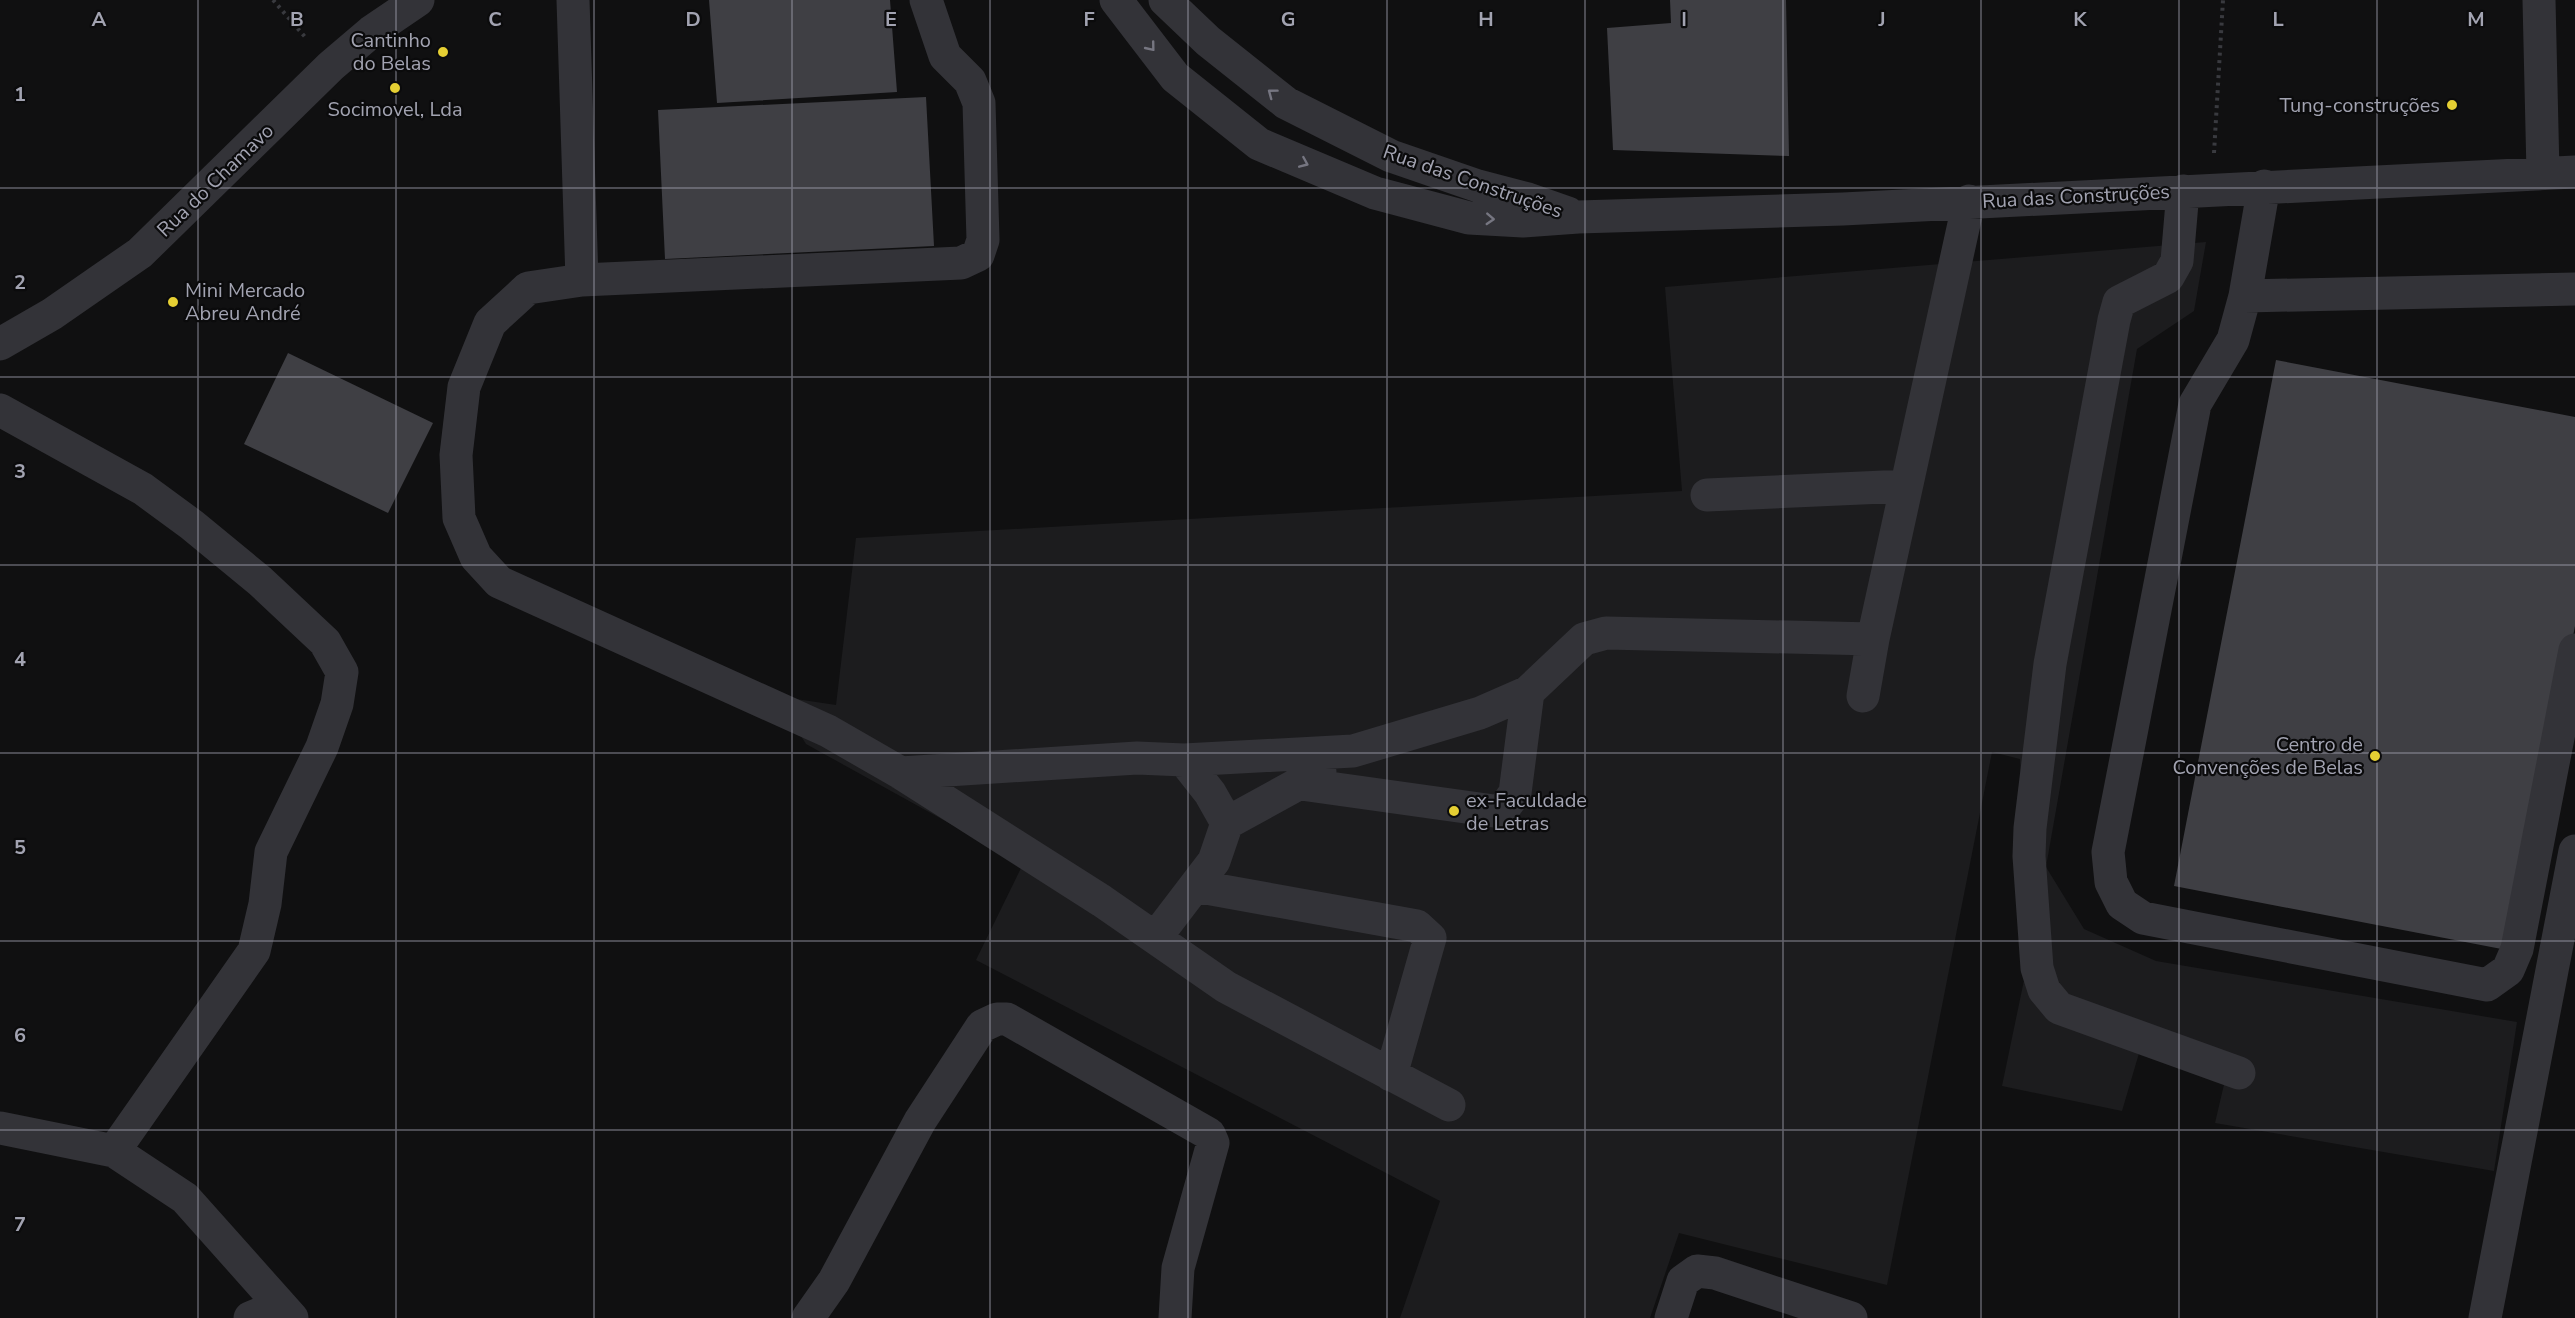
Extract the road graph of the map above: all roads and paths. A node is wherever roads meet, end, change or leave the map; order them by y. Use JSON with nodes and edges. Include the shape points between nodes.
{"nodes":[{"id":1,"x":273,"y":0,"type":"edge"},
{"id":2,"x":418,"y":0,"type":"edge"},
{"id":3,"x":573,"y":0,"type":"edge"},
{"id":4,"x":926,"y":0,"type":"edge"},
{"id":5,"x":1116,"y":0,"type":"edge"},
{"id":6,"x":1165,"y":0,"type":"edge"},
{"id":7,"x":2223,"y":0,"type":"edge"},
{"id":8,"x":2539,"y":0,"type":"edge"},
{"id":9,"x":331,"y":66,"type":"junction"},
{"id":10,"x":2575,"y":172,"type":"edge"},
{"id":11,"x":2543,"y":173,"type":"junction"},
{"id":12,"x":2264,"y":186,"type":"junction"},
{"id":13,"x":2197,"y":190,"type":"junction"},
{"id":14,"x":1969,"y":201,"type":"junction"},
{"id":15,"x":1578,"y":217,"type":"junction"},
{"id":16,"x":582,"y":280,"type":"junction"},
{"id":17,"x":2575,"y":289,"type":"edge"},
{"id":18,"x":2245,"y":296,"type":"junction"},
{"id":19,"x":0,"y":344,"type":"edge"},
{"id":20,"x":0,"y":410,"type":"edge"},
{"id":21,"x":1906,"y":486,"type":"junction"},
{"id":22,"x":1707,"y":495,"type":"dead end"},
{"id":23,"x":1873,"y":639,"type":"junction"},
{"id":24,"x":2575,"y":650,"type":"edge"},
{"id":25,"x":1528,"y":692,"type":"junction"},
{"id":26,"x":1863,"y":696,"type":"dead end"},
{"id":27,"x":1353,"y":751,"type":"junction"},
{"id":28,"x":1184,"y":759,"type":"junction"},
{"id":29,"x":901,"y":772,"type":"junction"},
{"id":30,"x":1301,"y":784,"type":"junction"},
{"id":31,"x":1227,"y":824,"type":"junction"},
{"id":32,"x":2575,"y":850,"type":"edge"},
{"id":33,"x":1195,"y":885,"type":"junction"},
{"id":34,"x":1156,"y":937,"type":"junction"},
{"id":35,"x":2239,"y":1073,"type":"dead end"},
{"id":36,"x":1391,"y":1075,"type":"junction"},
{"id":37,"x":1449,"y":1105,"type":"dead end"},
{"id":38,"x":0,"y":1128,"type":"edge"},
{"id":39,"x":114,"y":1151,"type":"junction"},
{"id":40,"x":286,"y":1312,"type":"edge"},
{"id":41,"x":250,"y":1318,"type":"edge"},
{"id":42,"x":808,"y":1318,"type":"edge"},
{"id":43,"x":1175,"y":1318,"type":"edge"},
{"id":44,"x":1671,"y":1318,"type":"edge"},
{"id":45,"x":1851,"y":1318,"type":"edge"},
{"id":46,"x":2485,"y":1318,"type":"edge"}],
"edges":[{"from":1,"to":9,"type":"path"},
{"from":2,"to":9,"type":"street","name":"Rua do Chamavo"},
{"from":3,"to":16,"type":"street"},
{"from":4,"to":16,"type":"street","via":[[945,56],[970,81],[979,103],[983,240],[978,255],[961,263]]},
{"from":5,"to":15,"type":"street","name":"Rua das Construções","one_way":true,"via":[[1175,77],[1259,144],[1375,193],[1469,218],[1523,221]]},
{"from":15,"to":6,"type":"street","name":"Rua das Construções","one_way":true,"via":[[1391,156],[1286,103],[1208,41]]},
{"from":7,"to":13,"type":"path"},
{"from":8,"to":11,"type":"street"},
{"from":9,"to":19,"type":"street","name":"Rua do Chamavo","via":[[140,253],[52,314]]},
{"from":10,"to":11,"type":"street","name":"Rua das Construções"},
{"from":11,"to":12,"type":"street","name":"Rua das Construções"},
{"from":12,"to":13,"type":"street","name":"Rua das Construções"},
{"from":12,"to":18,"type":"street"},
{"from":13,"to":14,"type":"street","name":"Rua das Construções"},
{"from":13,"to":35,"type":"street","via":[[2177,261],[2168,277],[2119,302],[2114,320],[2050,663],[2029,856],[2037,968],[2044,990],[2059,1008]]},
{"from":14,"to":15,"type":"street","name":"Rua das Construções"},
{"from":14,"to":21,"type":"street"},
{"from":16,"to":29,"type":"street","via":[[528,288],[490,323],[464,387],[456,455],[459,518],[476,557],[499,582],[828,731]]},
{"from":17,"to":18,"type":"street"},
{"from":18,"to":24,"type":"street","via":[[2233,340],[2195,404],[2108,852],[2111,882],[2122,904],[2143,918],[2487,985],[2508,970],[2517,949]]},
{"from":20,"to":39,"type":"street","via":[[143,489],[192,525],[325,642],[342,672],[337,704],[322,747],[271,852],[266,904],[254,951]]},
{"from":21,"to":22,"type":"street"},
{"from":21,"to":23,"type":"street"},
{"from":23,"to":25,"type":"street","via":[[1606,633],[1584,639]]},
{"from":23,"to":26,"type":"street"},
{"from":25,"to":27,"type":"street","via":[[1480,713]]},
{"from":25,"to":30,"type":"street","via":[[1515,794],[1501,812]]},
{"from":27,"to":28,"type":"street"},
{"from":27,"to":30,"type":"street"},
{"from":28,"to":29,"type":"street","via":[[1137,758]]},
{"from":28,"to":31,"type":"street"},
{"from":29,"to":34,"type":"street"},
{"from":30,"to":31,"type":"street"},
{"from":31,"to":33,"type":"street","via":[[1214,861]]},
{"from":32,"to":46,"type":"street"},
{"from":33,"to":34,"type":"street"},
{"from":33,"to":36,"type":"street","via":[[1417,926],[1430,938]]},
{"from":34,"to":36,"type":"street","via":[[1226,987]]},
{"from":36,"to":37,"type":"street"},
{"from":38,"to":39,"type":"street"},
{"from":39,"to":40,"type":"street","via":[[185,1198]]},
{"from":40,"to":41,"type":"street"},
{"from":42,"to":43,"type":"street","via":[[834,1281],[920,1120],[982,1026],[997,1019],[1007,1019],[1209,1134],[1214,1143],[1178,1268]]},
{"from":44,"to":45,"type":"street","via":[[1683,1281],[1696,1271],[1715,1273]]}]}
